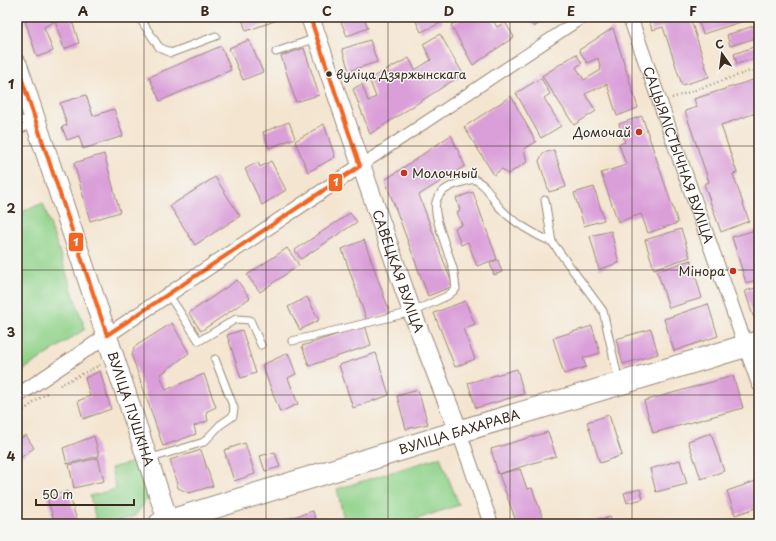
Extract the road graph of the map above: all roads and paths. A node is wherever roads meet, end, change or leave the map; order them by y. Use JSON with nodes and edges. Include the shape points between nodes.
{"nodes":[{"id":1,"x":139,"y":17,"type":"edge"},
{"id":2,"x":310,"y":17,"type":"edge"},
{"id":3,"x":583,"y":17,"type":"edge"},
{"id":4,"x":630,"y":17,"type":"edge"},
{"id":5,"x":216,"y":36,"type":"dead end"},
{"id":6,"x":317,"y":38,"type":"junction"},
{"id":7,"x":276,"y":52,"type":"dead end"},
{"id":8,"x":17,"y":65,"type":"edge"},
{"id":9,"x":759,"y":68,"type":"edge"},
{"id":10,"x":660,"y":102,"type":"junction"},
{"id":11,"x":17,"y":119,"type":"edge"},
{"id":12,"x":36,"y":124,"type":"junction"},
{"id":13,"x":17,"y":130,"type":"edge"},
{"id":14,"x":360,"y":166,"type":"junction"},
{"id":15,"x":545,"y":200,"type":"dead end"},
{"id":16,"x":552,"y":242,"type":"junction"},
{"id":17,"x":168,"y":294,"type":"junction"},
{"id":18,"x":412,"y":312,"type":"junction"},
{"id":19,"x":108,"y":335,"type":"junction"},
{"id":20,"x":292,"y":342,"type":"dead end"},
{"id":21,"x":753,"y":344,"type":"edge"},
{"id":22,"x":261,"y":345,"type":"dead end"},
{"id":23,"x":215,"y":359,"type":"dead end"},
{"id":24,"x":116,"y":360,"type":"junction"},
{"id":25,"x":620,"y":384,"type":"junction"},
{"id":26,"x":759,"y":384,"type":"edge"},
{"id":27,"x":17,"y":396,"type":"edge"},
{"id":28,"x":17,"y":415,"type":"edge"},
{"id":29,"x":459,"y":432,"type":"junction"},
{"id":30,"x":148,"y":459,"type":"junction"},
{"id":31,"x":166,"y":523,"type":"edge"},
{"id":32,"x":491,"y":524,"type":"edge"}],
"edges":[{"from":1,"to":5,"type":"lane","via":[[159,47],[170,53]]},
{"from":2,"to":6,"type":"street","name":"САВЕЦКАЯ ВУЛІЦА"},
{"from":3,"to":14,"type":"street"},
{"from":4,"to":10,"type":"street","name":"САЦЫЯЛІСТЫЧНАЯ ВУЛІЦА"},
{"from":6,"to":7,"type":"lane"},
{"from":6,"to":14,"type":"street","name":"САВЕЦКАЯ ВУЛІЦА"},
{"from":8,"to":12,"type":"main road","name":"ВУЛІЦА ПУШКІНА"},
{"from":9,"to":10,"type":"path"},
{"from":10,"to":21,"type":"street","name":"САЦЫЯЛІСТЫЧНАЯ ВУЛІЦА"},
{"from":11,"to":12,"type":"lane"},
{"from":12,"to":13,"type":"lane"},
{"from":12,"to":19,"type":"main road","name":"ВУЛІЦА ПУШКІНА"},
{"from":14,"to":17,"type":"street"},
{"from":14,"to":18,"type":"street","name":"САВЕЦКАЯ ВУЛІЦА"},
{"from":15,"to":16,"type":"lane"},
{"from":16,"to":18,"type":"lane","via":[[533,234],[500,208],[485,185],[474,179],[459,182],[442,192],[436,201],[436,213],[454,272],[456,289],[447,296]]},
{"from":16,"to":25,"type":"lane","via":[[603,311]]},
{"from":17,"to":19,"type":"street"},
{"from":17,"to":22,"type":"lane","via":[[200,341],[236,319],[250,320]]},
{"from":18,"to":20,"type":"lane"},
{"from":18,"to":29,"type":"street","name":"САВЕЦКАЯ ВУЛІЦА"},
{"from":19,"to":24,"type":"main road","name":"ВУЛІЦА ПУШКІНА"},
{"from":19,"to":27,"type":"street"},
{"from":21,"to":25,"type":"main road","name":"ВУЛІЦА БАХАРАВА"},
{"from":21,"to":26,"type":"street","name":"САЦЫЯЛІСТЫЧНАЯ ВУЛІЦА"},
{"from":23,"to":30,"type":"lane","via":[[234,408],[233,416],[204,442]]},
{"from":24,"to":28,"type":"path","via":[[60,385]]},
{"from":24,"to":30,"type":"main road","name":"ВУЛІЦА ПУШКІНА"},
{"from":25,"to":29,"type":"main road","name":"ВУЛІЦА БАХАРАВА"},
{"from":29,"to":31,"type":"main road","name":"ВУЛІЦА БАХАРАВА"},
{"from":29,"to":32,"type":"street","name":"САВЕЦКАЯ ВУЛІЦА"},
{"from":30,"to":31,"type":"main road","name":"ВУЛІЦА ПУШКІНА"}]}
